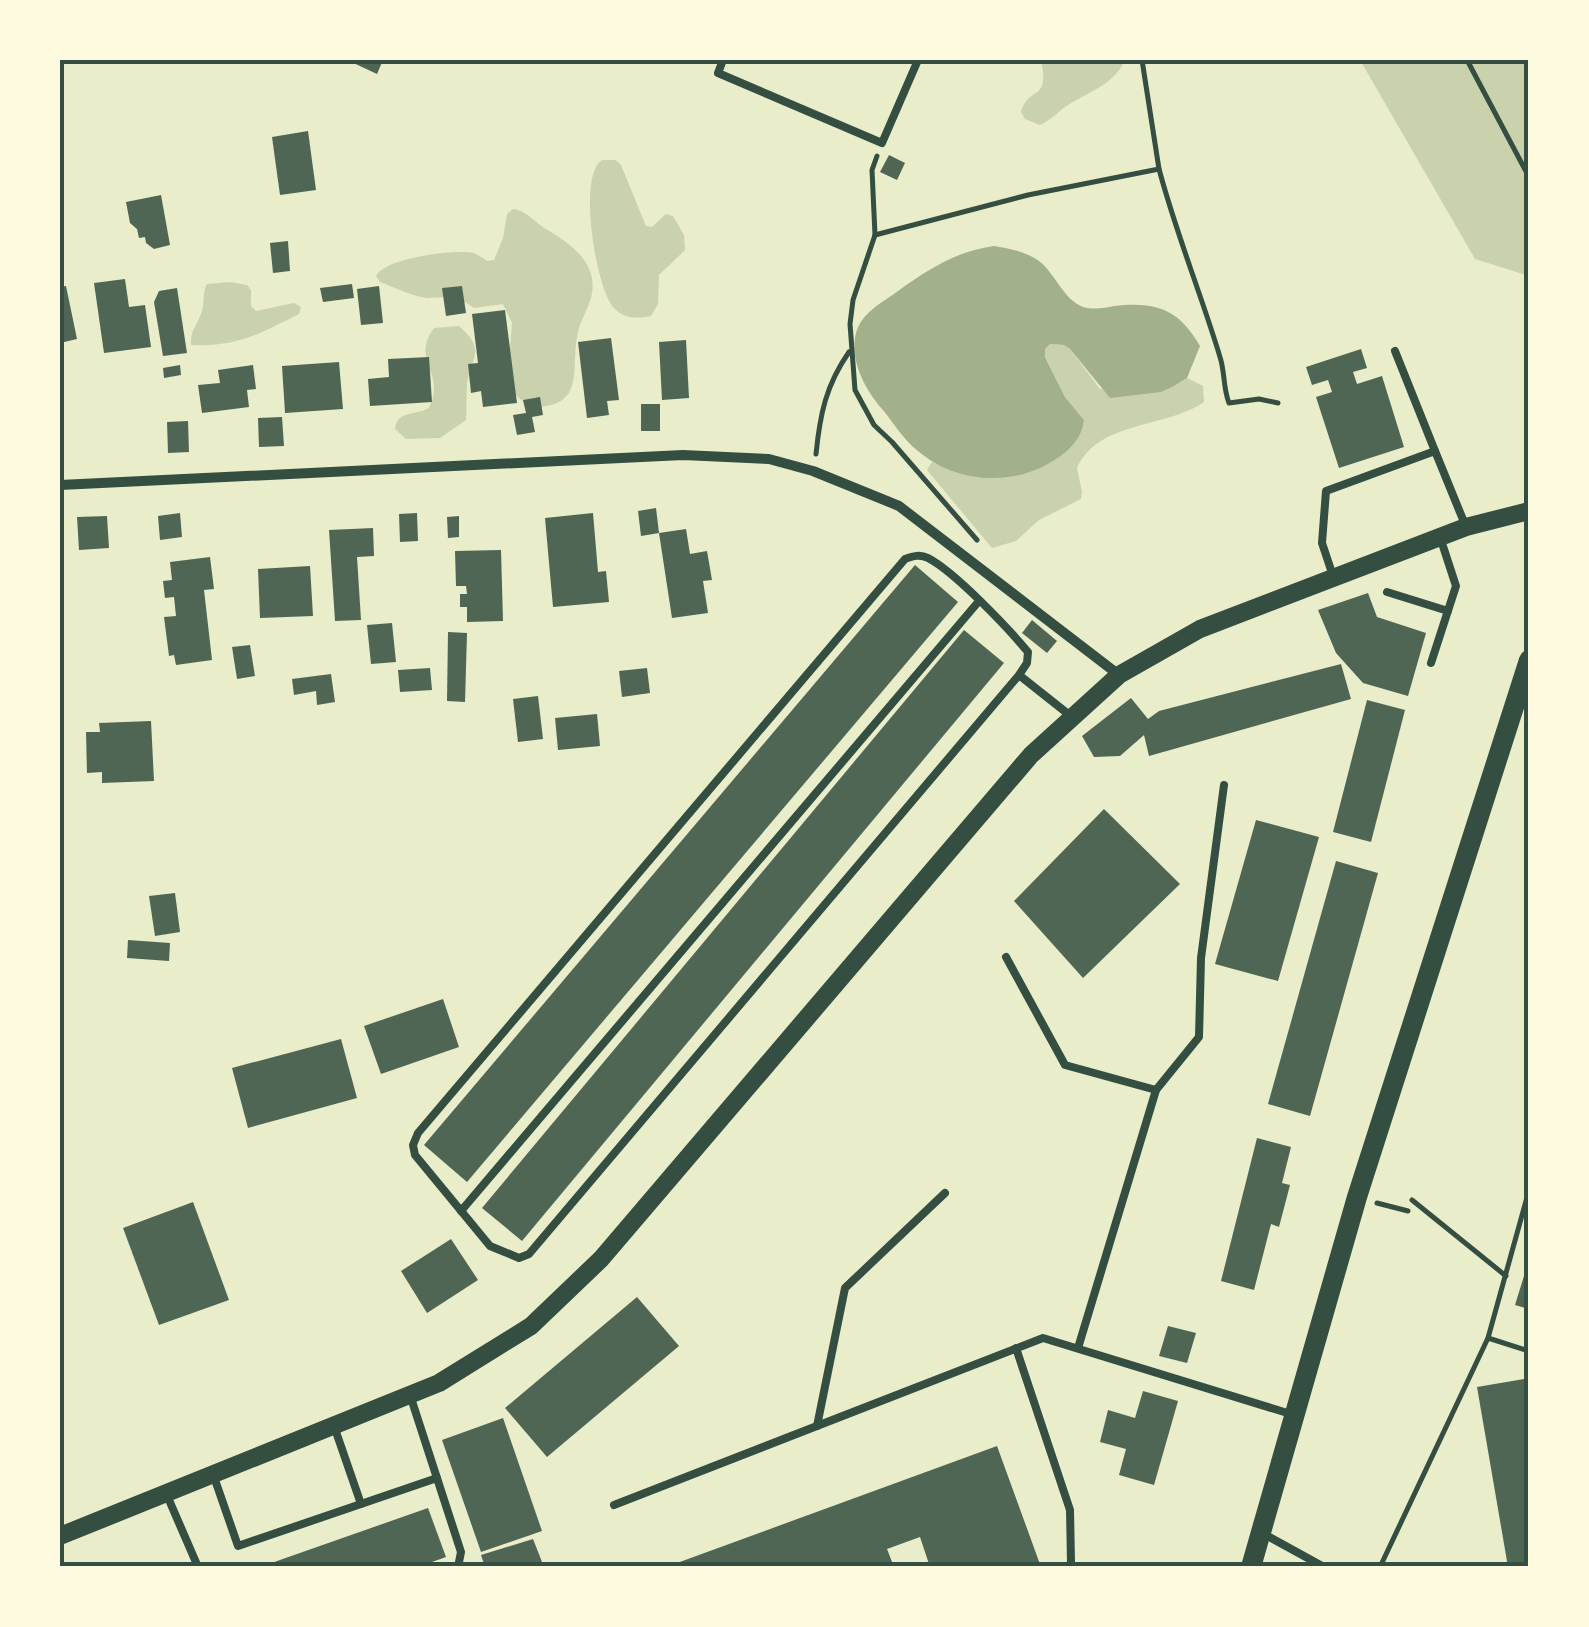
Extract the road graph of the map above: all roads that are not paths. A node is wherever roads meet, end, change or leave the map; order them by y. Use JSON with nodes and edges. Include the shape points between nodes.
{"nodes":[{"id":1,"x":723,"y":60,"type":"edge"},
{"id":2,"x":918,"y":60,"type":"edge"},
{"id":3,"x":1394,"y":351,"type":"dead end"},
{"id":4,"x":1435,"y":451,"type":"junction"},
{"id":5,"x":60,"y":484,"type":"edge"},
{"id":6,"x":1529,"y":511,"type":"edge"},
{"id":7,"x":1466,"y":526,"type":"junction"},
{"id":8,"x":1440,"y":537,"type":"junction"},
{"id":9,"x":1334,"y":578,"type":"junction"},
{"id":10,"x":1387,"y":592,"type":"dead end"},
{"id":11,"x":979,"y":601,"type":"junction"},
{"id":12,"x":1448,"y":611,"type":"junction"},
{"id":13,"x":1431,"y":663,"type":"dead end"},
{"id":14,"x":1528,"y":670,"type":"edge"},
{"id":15,"x":1019,"y":674,"type":"junction"},
{"id":16,"x":1119,"y":675,"type":"junction"},
{"id":17,"x":1072,"y":717,"type":"junction"},
{"id":18,"x":1224,"y":785,"type":"dead end"},
{"id":19,"x":1006,"y":956,"type":"dead end"},
{"id":20,"x":1156,"y":1090,"type":"junction"},
{"id":21,"x":945,"y":1193,"type":"dead end"},
{"id":22,"x":461,"y":1211,"type":"junction"},
{"id":23,"x":1016,"y":1348,"type":"junction"},
{"id":24,"x":1078,"y":1348,"type":"junction"},
{"id":25,"x":410,"y":1395,"type":"junction"},
{"id":26,"x":1294,"y":1415,"type":"junction"},
{"id":27,"x":334,"y":1426,"type":"junction"},
{"id":28,"x":816,"y":1426,"type":"junction"},
{"id":29,"x":212,"y":1474,"type":"junction"},
{"id":30,"x":437,"y":1478,"type":"junction"},
{"id":31,"x":166,"y":1493,"type":"junction"},
{"id":32,"x":361,"y":1504,"type":"junction"},
{"id":33,"x":614,"y":1505,"type":"dead end"},
{"id":34,"x":1260,"y":1533,"type":"junction"},
{"id":35,"x":60,"y":1536,"type":"edge"},
{"id":36,"x":198,"y":1567,"type":"edge"},
{"id":37,"x":458,"y":1567,"type":"edge"},
{"id":38,"x":1067,"y":1567,"type":"edge"},
{"id":39,"x":1251,"y":1567,"type":"edge"},
{"id":40,"x":1324,"y":1567,"type":"edge"}],
"edges":[{"from":1,"to":2,"type":"lane","via":[[718,72],[882,144]]},
{"from":3,"to":4,"type":"lane"},
{"from":4,"to":7,"type":"lane"},
{"from":4,"to":9,"type":"lane","via":[[1326,491],[1322,543]]},
{"from":5,"to":16,"type":"street","via":[[684,456],[769,459],[898,506]]},
{"from":6,"to":7,"type":"street"},
{"from":7,"to":8,"type":"street"},
{"from":8,"to":9,"type":"street"},
{"from":8,"to":12,"type":"lane","via":[[1456,586]]},
{"from":9,"to":16,"type":"street","via":[[1200,630]]},
{"from":10,"to":12,"type":"lane"},
{"from":11,"to":15,"type":"lane","via":[[1028,652]]},
{"from":11,"to":22,"type":"lane"},
{"from":11,"to":22,"type":"lane","via":[[917,555],[905,559],[854,619],[418,1133],[415,1156]]},
{"from":12,"to":13,"type":"lane"},
{"from":14,"to":26,"type":"main road","via":[[1357,1197]]},
{"from":15,"to":17,"type":"lane"},
{"from":15,"to":22,"type":"lane","via":[[529,1254],[519,1258],[490,1246]]},
{"from":16,"to":17,"type":"street"},
{"from":17,"to":25,"type":"street","via":[[1031,755],[601,1260],[531,1326]]},
{"from":18,"to":20,"type":"lane","via":[[1199,1037]]},
{"from":19,"to":20,"type":"lane","via":[[1065,1064]]},
{"from":20,"to":24,"type":"lane"},
{"from":21,"to":28,"type":"lane","via":[[845,1288]]},
{"from":23,"to":24,"type":"lane","via":[[1042,1338]]},
{"from":23,"to":28,"type":"lane"},
{"from":23,"to":38,"type":"lane","via":[[1070,1510]]},
{"from":24,"to":26,"type":"lane"},
{"from":25,"to":27,"type":"street"},
{"from":25,"to":30,"type":"lane"},
{"from":26,"to":34,"type":"main road"},
{"from":27,"to":29,"type":"street"},
{"from":27,"to":32,"type":"lane"},
{"from":28,"to":33,"type":"lane"},
{"from":29,"to":31,"type":"street"},
{"from":29,"to":32,"type":"lane","via":[[238,1546]]},
{"from":30,"to":32,"type":"lane"},
{"from":30,"to":37,"type":"lane","via":[[461,1552]]},
{"from":31,"to":35,"type":"street"},
{"from":31,"to":36,"type":"lane"},
{"from":34,"to":39,"type":"main road"},
{"from":34,"to":40,"type":"lane"}]}
